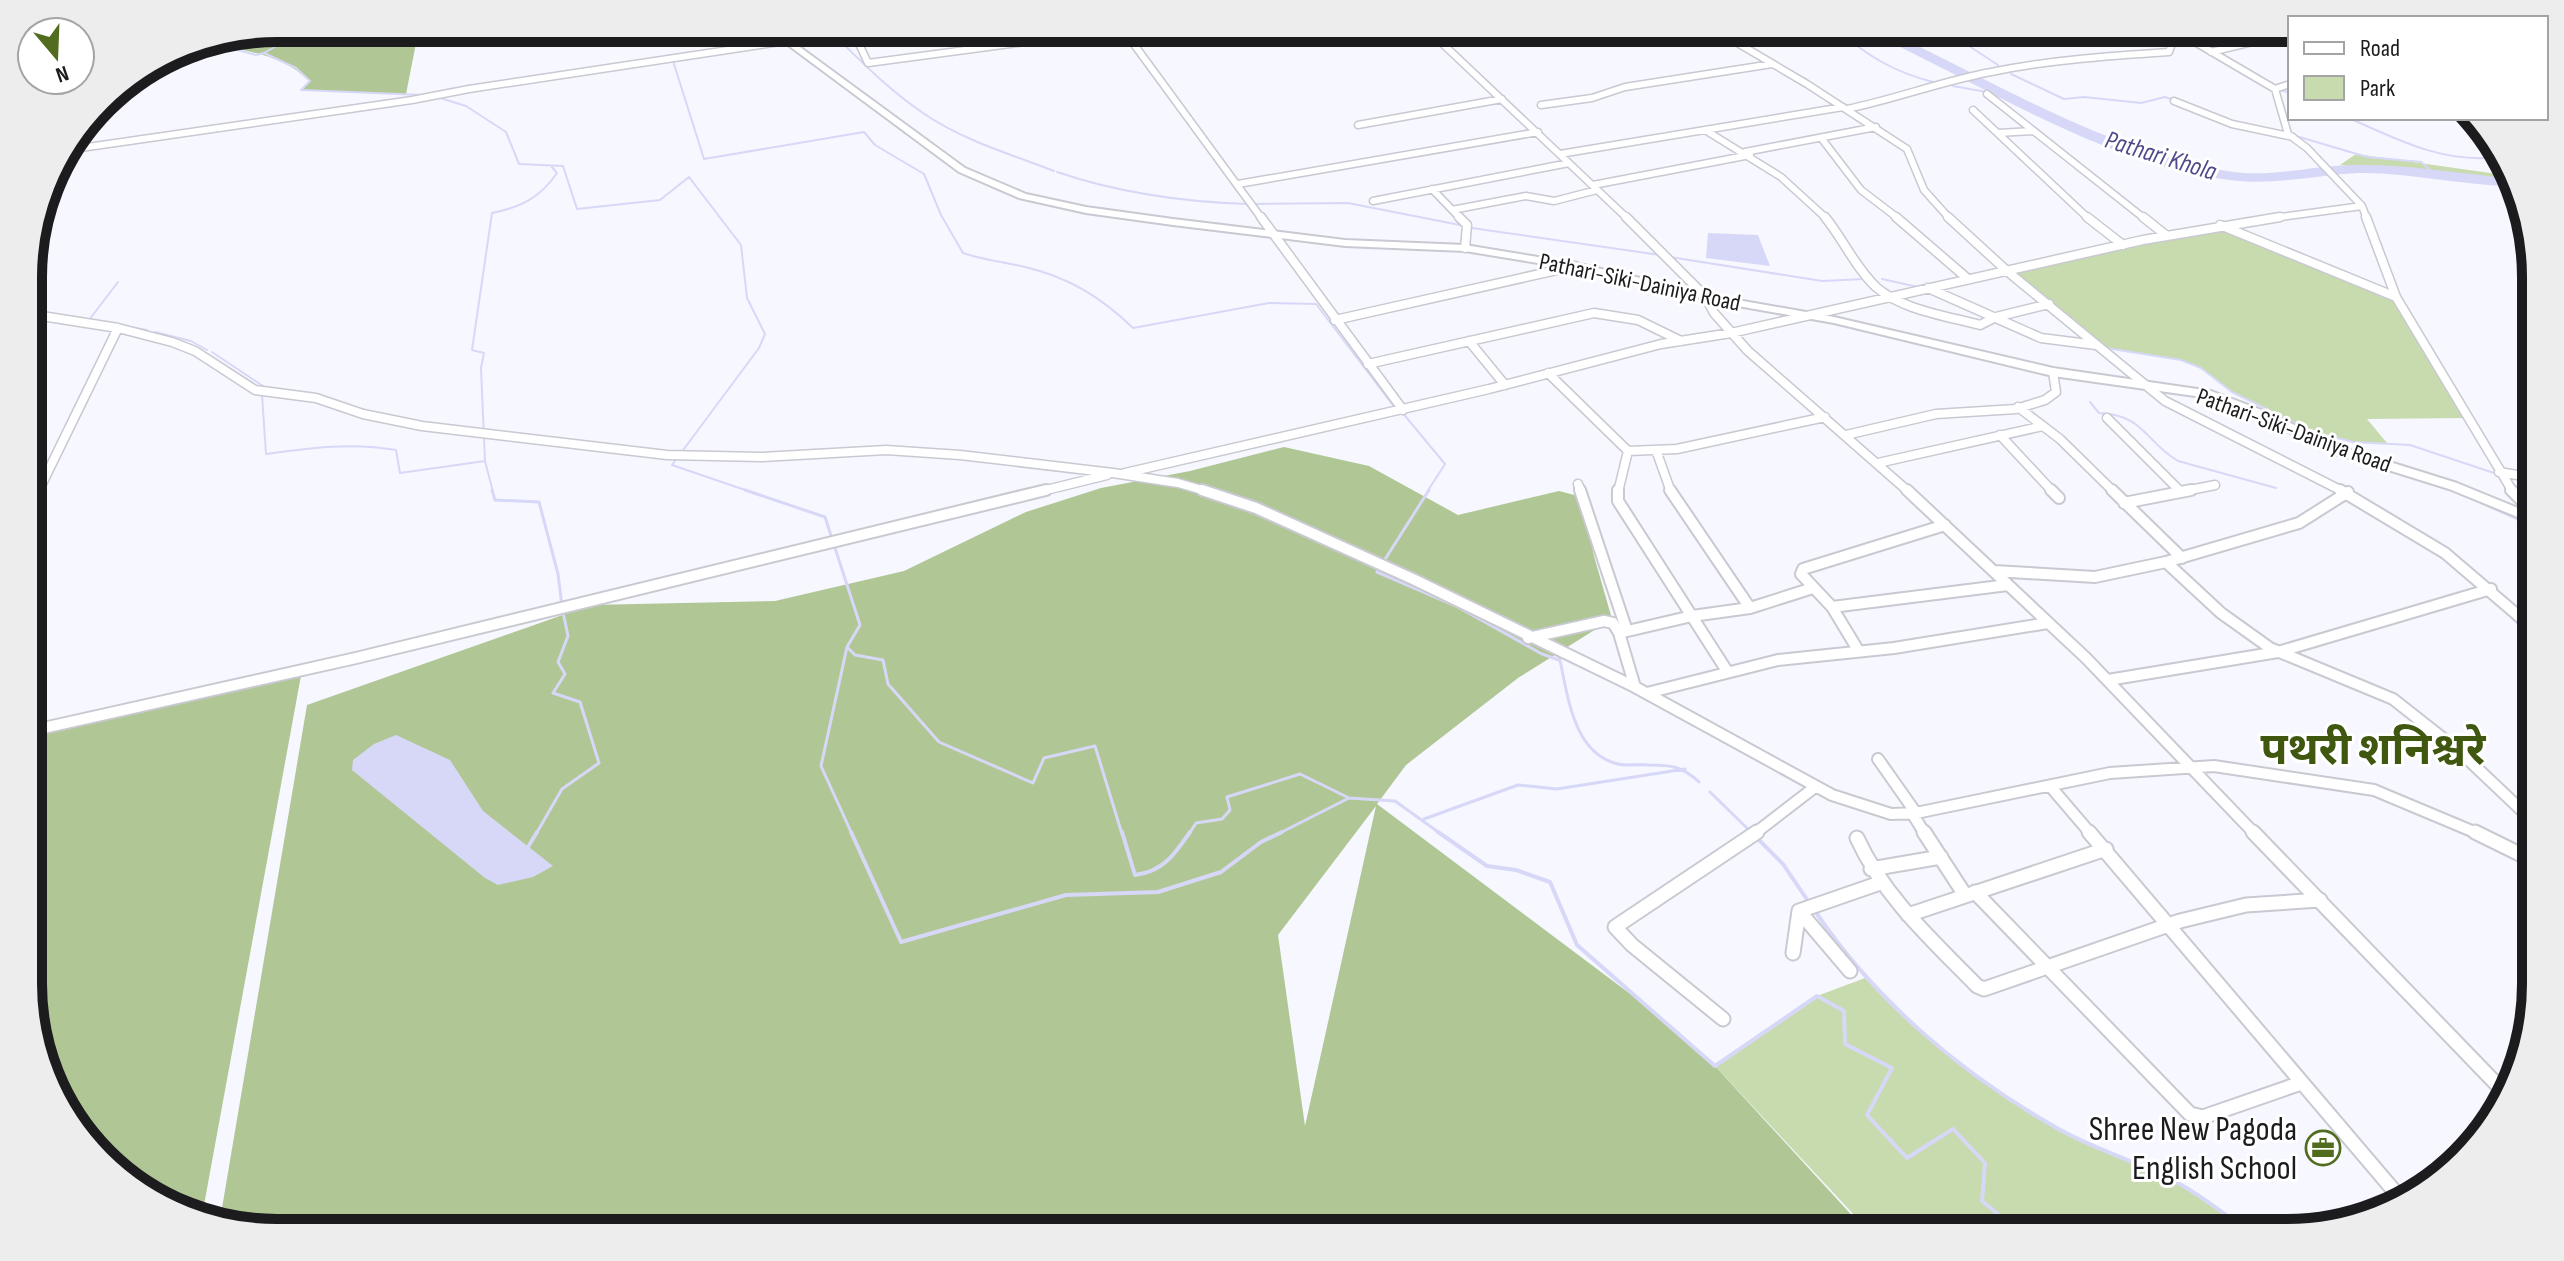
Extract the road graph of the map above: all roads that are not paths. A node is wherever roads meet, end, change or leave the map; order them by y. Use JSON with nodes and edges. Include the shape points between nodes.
{"nodes":[{"id":1,"x":1441,"y":42,"type":"edge"},
{"id":2,"x":1736,"y":42,"type":"edge"},
{"id":3,"x":2171,"y":42,"type":"edge"},
{"id":4,"x":2194,"y":42,"type":"edge"},
{"id":5,"x":2253,"y":42,"type":"edge"},
{"id":6,"x":781,"y":43,"type":"edge"},
{"id":7,"x":787,"y":43,"type":"edge"},
{"id":8,"x":858,"y":43,"type":"edge"},
{"id":9,"x":1016,"y":43,"type":"edge"},
{"id":10,"x":1134,"y":43,"type":"edge"},
{"id":11,"x":2211,"y":52,"type":"junction"},
{"id":12,"x":1772,"y":64,"type":"junction"},
{"id":13,"x":2288,"y":85,"type":"edge"},
{"id":14,"x":2275,"y":89,"type":"junction"},
{"id":15,"x":1987,"y":94,"type":"dead end"},
{"id":16,"x":1502,"y":99,"type":"junction"},
{"id":17,"x":2174,"y":101,"type":"dead end"},
{"id":18,"x":1541,"y":105,"type":"dead end"},
{"id":19,"x":1845,"y":108,"type":"junction"},
{"id":20,"x":1973,"y":110,"type":"dead end"},
{"id":21,"x":1358,"y":125,"type":"dead end"},
{"id":22,"x":1876,"y":127,"type":"junction"},
{"id":23,"x":1705,"y":130,"type":"junction"},
{"id":24,"x":2033,"y":131,"type":"junction"},
{"id":25,"x":1538,"y":132,"type":"junction"},
{"id":26,"x":1998,"y":133,"type":"junction"},
{"id":27,"x":2293,"y":137,"type":"junction"},
{"id":28,"x":1822,"y":139,"type":"junction"},
{"id":29,"x":81,"y":148,"type":"edge"},
{"id":30,"x":1748,"y":153,"type":"junction"},
{"id":31,"x":1560,"y":154,"type":"junction"},
{"id":32,"x":1569,"y":163,"type":"junction"},
{"id":33,"x":1238,"y":184,"type":"junction"},
{"id":34,"x":1595,"y":188,"type":"junction"},
{"id":35,"x":1432,"y":189,"type":"junction"},
{"id":36,"x":1373,"y":201,"type":"dead end"},
{"id":37,"x":2362,"y":206,"type":"junction"},
{"id":38,"x":1452,"y":210,"type":"junction"},
{"id":39,"x":2219,"y":225,"type":"junction"},
{"id":40,"x":1273,"y":235,"type":"junction"},
{"id":41,"x":2167,"y":236,"type":"junction"},
{"id":42,"x":2123,"y":245,"type":"junction"},
{"id":43,"x":1465,"y":248,"type":"junction"},
{"id":44,"x":1575,"y":266,"type":"junction"},
{"id":45,"x":2007,"y":271,"type":"junction"},
{"id":46,"x":1968,"y":279,"type":"junction"},
{"id":47,"x":1928,"y":288,"type":"junction"},
{"id":48,"x":1705,"y":296,"type":"junction"},
{"id":49,"x":1893,"y":297,"type":"junction"},
{"id":50,"x":2396,"y":297,"type":"junction"},
{"id":51,"x":2049,"y":304,"type":"junction"},
{"id":52,"x":1808,"y":315,"type":"junction"},
{"id":53,"x":43,"y":316,"type":"edge"},
{"id":54,"x":1996,"y":317,"type":"junction"},
{"id":55,"x":1335,"y":320,"type":"junction"},
{"id":56,"x":118,"y":328,"type":"junction"},
{"id":57,"x":1731,"y":333,"type":"junction"},
{"id":58,"x":1469,"y":341,"type":"junction"},
{"id":59,"x":1681,"y":341,"type":"junction"},
{"id":60,"x":2098,"y":345,"type":"junction"},
{"id":61,"x":1368,"y":364,"type":"junction"},
{"id":62,"x":2053,"y":372,"type":"junction"},
{"id":63,"x":1548,"y":373,"type":"junction"},
{"id":64,"x":2140,"y":382,"type":"junction"},
{"id":65,"x":1505,"y":385,"type":"junction"},
{"id":66,"x":2018,"y":407,"type":"junction"},
{"id":67,"x":1403,"y":410,"type":"junction"},
{"id":68,"x":1825,"y":417,"type":"junction"},
{"id":69,"x":2107,"y":418,"type":"dead end"},
{"id":70,"x":2043,"y":426,"type":"junction"},
{"id":71,"x":1846,"y":435,"type":"junction"},
{"id":72,"x":2000,"y":435,"type":"junction"},
{"id":73,"x":1628,"y":451,"type":"junction"},
{"id":74,"x":1657,"y":453,"type":"junction"},
{"id":75,"x":1878,"y":463,"type":"junction"},
{"id":76,"x":2499,"y":472,"type":"junction"},
{"id":77,"x":1117,"y":474,"type":"junction"},
{"id":78,"x":2522,"y":476,"type":"edge"},
{"id":79,"x":43,"y":481,"type":"edge"},
{"id":80,"x":1578,"y":484,"type":"dead end"},
{"id":81,"x":2215,"y":485,"type":"dead end"},
{"id":82,"x":2180,"y":491,"type":"junction"},
{"id":83,"x":2348,"y":492,"type":"junction"},
{"id":84,"x":2059,"y":498,"type":"dead end"},
{"id":85,"x":2522,"y":502,"type":"edge"},
{"id":86,"x":2124,"y":503,"type":"junction"},
{"id":87,"x":2522,"y":515,"type":"edge"},
{"id":88,"x":1945,"y":525,"type":"junction"},
{"id":89,"x":2182,"y":558,"type":"junction"},
{"id":90,"x":2166,"y":562,"type":"junction"},
{"id":91,"x":1994,"y":571,"type":"junction"},
{"id":92,"x":2008,"y":585,"type":"junction"},
{"id":93,"x":1813,"y":588,"type":"junction"},
{"id":94,"x":2491,"y":589,"type":"junction"},
{"id":95,"x":1832,"y":607,"type":"junction"},
{"id":96,"x":1750,"y":608,"type":"junction"},
{"id":97,"x":1692,"y":616,"type":"junction"},
{"id":98,"x":2522,"y":618,"type":"edge"},
{"id":99,"x":2048,"y":623,"type":"junction"},
{"id":100,"x":1623,"y":632,"type":"junction"},
{"id":101,"x":1528,"y":638,"type":"junction"},
{"id":102,"x":1858,"y":650,"type":"junction"},
{"id":103,"x":2278,"y":652,"type":"junction"},
{"id":104,"x":1727,"y":671,"type":"junction"},
{"id":105,"x":2108,"y":680,"type":"junction"},
{"id":106,"x":1635,"y":687,"type":"junction"},
{"id":107,"x":1647,"y":693,"type":"junction"},
{"id":108,"x":42,"y":728,"type":"edge"},
{"id":109,"x":1878,"y":759,"type":"dead end"},
{"id":110,"x":2192,"y":767,"type":"junction"},
{"id":111,"x":2050,"y":786,"type":"junction"},
{"id":112,"x":1815,"y":787,"type":"junction"},
{"id":113,"x":2522,"y":811,"type":"edge"},
{"id":114,"x":1914,"y":813,"type":"junction"},
{"id":115,"x":1857,"y":838,"type":"dead end"},
{"id":116,"x":2106,"y":849,"type":"junction"},
{"id":117,"x":2522,"y":855,"type":"edge"},
{"id":118,"x":1941,"y":857,"type":"junction"},
{"id":119,"x":1871,"y":869,"type":"junction"},
{"id":120,"x":1880,"y":883,"type":"junction"},
{"id":121,"x":1970,"y":893,"type":"junction"},
{"id":122,"x":2320,"y":900,"type":"junction"},
{"id":123,"x":1799,"y":911,"type":"junction"},
{"id":124,"x":1908,"y":915,"type":"junction"},
{"id":125,"x":2171,"y":926,"type":"junction"},
{"id":126,"x":1793,"y":953,"type":"dead end"},
{"id":127,"x":2047,"y":965,"type":"junction"},
{"id":128,"x":1850,"y":971,"type":"dead end"},
{"id":129,"x":1723,"y":1019,"type":"dead end"},
{"id":130,"x":2301,"y":1083,"type":"junction"},
{"id":131,"x":2499,"y":1086,"type":"edge"},
{"id":132,"x":2395,"y":1192,"type":"edge"}],
"edges":[{"from":1,"to":16,"type":"street"},
{"from":2,"to":12,"type":"street"},
{"from":3,"to":19,"type":"street","via":[[2169,52],[2160,54],[1989,72]]},
{"from":4,"to":11,"type":"street"},
{"from":5,"to":11,"type":"street"},
{"from":6,"to":29,"type":"street","via":[[469,89],[409,103]]},
{"from":7,"to":40,"type":"main road","name":"Pathari-Siki-Dainiya Road","via":[[962,170],[990,183],[1079,209]]},
{"from":8,"to":9,"type":"street","via":[[868,63]]},
{"from":10,"to":33,"type":"street"},
{"from":11,"to":14,"type":"street"},
{"from":12,"to":18,"type":"street"},
{"from":12,"to":19,"type":"street"},
{"from":13,"to":14,"type":"street"},
{"from":14,"to":27,"type":"street","via":[[2282,121]]},
{"from":15,"to":24,"type":"street"},
{"from":16,"to":21,"type":"street"},
{"from":16,"to":25,"type":"street"},
{"from":17,"to":27,"type":"street","via":[[2232,124]]},
{"from":19,"to":22,"type":"street"},
{"from":19,"to":23,"type":"street"},
{"from":20,"to":26,"type":"street"},
{"from":22,"to":28,"type":"street"},
{"from":22,"to":45,"type":"street","via":[[1907,149],[1929,198]]},
{"from":23,"to":30,"type":"street"},
{"from":23,"to":31,"type":"street"},
{"from":24,"to":26,"type":"street"},
{"from":24,"to":41,"type":"street"},
{"from":25,"to":31,"type":"street"},
{"from":25,"to":33,"type":"street"},
{"from":26,"to":42,"type":"street"},
{"from":27,"to":37,"type":"street"},
{"from":28,"to":30,"type":"street"},
{"from":28,"to":46,"type":"street","via":[[1861,190]]},
{"from":30,"to":34,"type":"street"},
{"from":30,"to":49,"type":"street","via":[[1822,213],[1856,262]]},
{"from":31,"to":32,"type":"street"},
{"from":32,"to":34,"type":"street"},
{"from":32,"to":35,"type":"street"},
{"from":33,"to":40,"type":"street"},
{"from":34,"to":38,"type":"street","via":[[1554,201],[1526,196]]},
{"from":34,"to":48,"type":"street"},
{"from":35,"to":36,"type":"street"},
{"from":35,"to":38,"type":"street"},
{"from":37,"to":39,"type":"street"},
{"from":37,"to":50,"type":"street"},
{"from":38,"to":43,"type":"street","via":[[1467,225]]},
{"from":39,"to":41,"type":"street"},
{"from":39,"to":50,"type":"street"},
{"from":40,"to":43,"type":"main road","name":"Pathari-Siki-Dainiya Road"},
{"from":40,"to":55,"type":"street"},
{"from":41,"to":42,"type":"street"},
{"from":42,"to":45,"type":"street"},
{"from":43,"to":44,"type":"main road","name":"Pathari-Siki-Dainiya Road"},
{"from":44,"to":48,"type":"main road","name":"Pathari-Siki-Dainiya Road"},
{"from":44,"to":55,"type":"street"},
{"from":45,"to":46,"type":"street"},
{"from":45,"to":51,"type":"street"},
{"from":46,"to":47,"type":"street"},
{"from":47,"to":49,"type":"street"},
{"from":47,"to":54,"type":"street"},
{"from":48,"to":52,"type":"main road","name":"Pathari-Siki-Dainiya Road"},
{"from":48,"to":57,"type":"street"},
{"from":49,"to":52,"type":"street"},
{"from":49,"to":54,"type":"street","via":[[1980,325]]},
{"from":50,"to":76,"type":"street"},
{"from":51,"to":54,"type":"street"},
{"from":51,"to":60,"type":"street"},
{"from":52,"to":57,"type":"street"},
{"from":52,"to":62,"type":"main road","name":"Pathari-Siki-Dainiya Road"},
{"from":53,"to":56,"type":"street"},
{"from":54,"to":60,"type":"street","via":[[2041,338]]},
{"from":55,"to":61,"type":"street"},
{"from":56,"to":77,"type":"street","via":[[195,351],[255,390],[316,398],[422,426],[632,453],[762,457],[886,450]]},
{"from":56,"to":79,"type":"street"},
{"from":57,"to":59,"type":"street"},
{"from":57,"to":68,"type":"street"},
{"from":58,"to":59,"type":"street","via":[[1594,313],[1638,320]]},
{"from":58,"to":61,"type":"street"},
{"from":58,"to":65,"type":"street"},
{"from":59,"to":63,"type":"street"},
{"from":60,"to":64,"type":"street"},
{"from":61,"to":67,"type":"street"},
{"from":62,"to":64,"type":"main road","name":"Pathari-Siki-Dainiya Road"},
{"from":62,"to":66,"type":"street","via":[[2056,392]]},
{"from":63,"to":65,"type":"street"},
{"from":63,"to":73,"type":"street"},
{"from":64,"to":83,"type":"street","via":[[2189,416]]},
{"from":64,"to":87,"type":"main road","name":"Pathari-Siki-Dainiya Road","via":[[2236,403],[2325,446],[2453,486]]},
{"from":65,"to":67,"type":"street"},
{"from":66,"to":70,"type":"street"},
{"from":66,"to":71,"type":"street","via":[[1940,413]]},
{"from":67,"to":77,"type":"street"},
{"from":68,"to":71,"type":"street"},
{"from":68,"to":74,"type":"street"},
{"from":69,"to":82,"type":"street"},
{"from":70,"to":72,"type":"street"},
{"from":70,"to":86,"type":"street"},
{"from":71,"to":75,"type":"street"},
{"from":72,"to":75,"type":"street"},
{"from":72,"to":84,"type":"street"},
{"from":73,"to":74,"type":"street"},
{"from":73,"to":97,"type":"street","via":[[1616,484],[1618,501]]},
{"from":74,"to":96,"type":"street","via":[[1675,503]]},
{"from":75,"to":88,"type":"street"},
{"from":76,"to":78,"type":"street"},
{"from":76,"to":85,"type":"street"},
{"from":77,"to":101,"type":"street","via":[[1178,483],[1256,508]]},
{"from":77,"to":108,"type":"street"},
{"from":80,"to":100,"type":"street"},
{"from":81,"to":82,"type":"street"},
{"from":82,"to":86,"type":"street"},
{"from":83,"to":89,"type":"street","via":[[2299,523]]},
{"from":83,"to":94,"type":"street"},
{"from":86,"to":89,"type":"street"},
{"from":88,"to":91,"type":"street"},
{"from":88,"to":93,"type":"street","via":[[1800,571]]},
{"from":89,"to":90,"type":"street"},
{"from":90,"to":91,"type":"street","via":[[2095,577]]},
{"from":90,"to":103,"type":"street","via":[[2221,613]]},
{"from":91,"to":92,"type":"street"},
{"from":92,"to":95,"type":"street"},
{"from":92,"to":99,"type":"street"},
{"from":93,"to":95,"type":"street"},
{"from":93,"to":96,"type":"street"},
{"from":94,"to":98,"type":"street"},
{"from":94,"to":103,"type":"street"},
{"from":95,"to":102,"type":"street"},
{"from":96,"to":97,"type":"street"},
{"from":97,"to":100,"type":"street"},
{"from":97,"to":104,"type":"street"},
{"from":99,"to":102,"type":"street"},
{"from":99,"to":105,"type":"street"},
{"from":100,"to":101,"type":"street","via":[[1604,621]]},
{"from":100,"to":106,"type":"street"},
{"from":101,"to":106,"type":"street"},
{"from":102,"to":104,"type":"street"},
{"from":103,"to":105,"type":"street"},
{"from":103,"to":113,"type":"street","via":[[2393,699]]},
{"from":104,"to":107,"type":"street"},
{"from":105,"to":110,"type":"street"},
{"from":106,"to":107,"type":"street"},
{"from":107,"to":112,"type":"street"},
{"from":109,"to":114,"type":"street"},
{"from":110,"to":111,"type":"street","via":[[2110,773]]},
{"from":110,"to":117,"type":"street","via":[[2374,790]]},
{"from":110,"to":122,"type":"street"},
{"from":111,"to":114,"type":"street"},
{"from":111,"to":116,"type":"street"},
{"from":112,"to":114,"type":"street","via":[[1865,808]]},
{"from":112,"to":129,"type":"street","via":[[1615,927]]},
{"from":114,"to":118,"type":"street"},
{"from":115,"to":119,"type":"street"},
{"from":116,"to":121,"type":"street"},
{"from":116,"to":125,"type":"street"},
{"from":118,"to":119,"type":"street"},
{"from":118,"to":121,"type":"street"},
{"from":119,"to":120,"type":"street"},
{"from":120,"to":123,"type":"street"},
{"from":120,"to":124,"type":"street"},
{"from":121,"to":124,"type":"street"},
{"from":121,"to":127,"type":"street"},
{"from":122,"to":125,"type":"street","via":[[2249,904]]},
{"from":122,"to":131,"type":"street"},
{"from":123,"to":126,"type":"street"},
{"from":123,"to":128,"type":"street"},
{"from":124,"to":127,"type":"street","via":[[1984,989]]},
{"from":125,"to":127,"type":"street"},
{"from":125,"to":130,"type":"street"},
{"from":127,"to":130,"type":"street","via":[[2190,1114],[2203,1117]]},
{"from":130,"to":132,"type":"street"}]}
